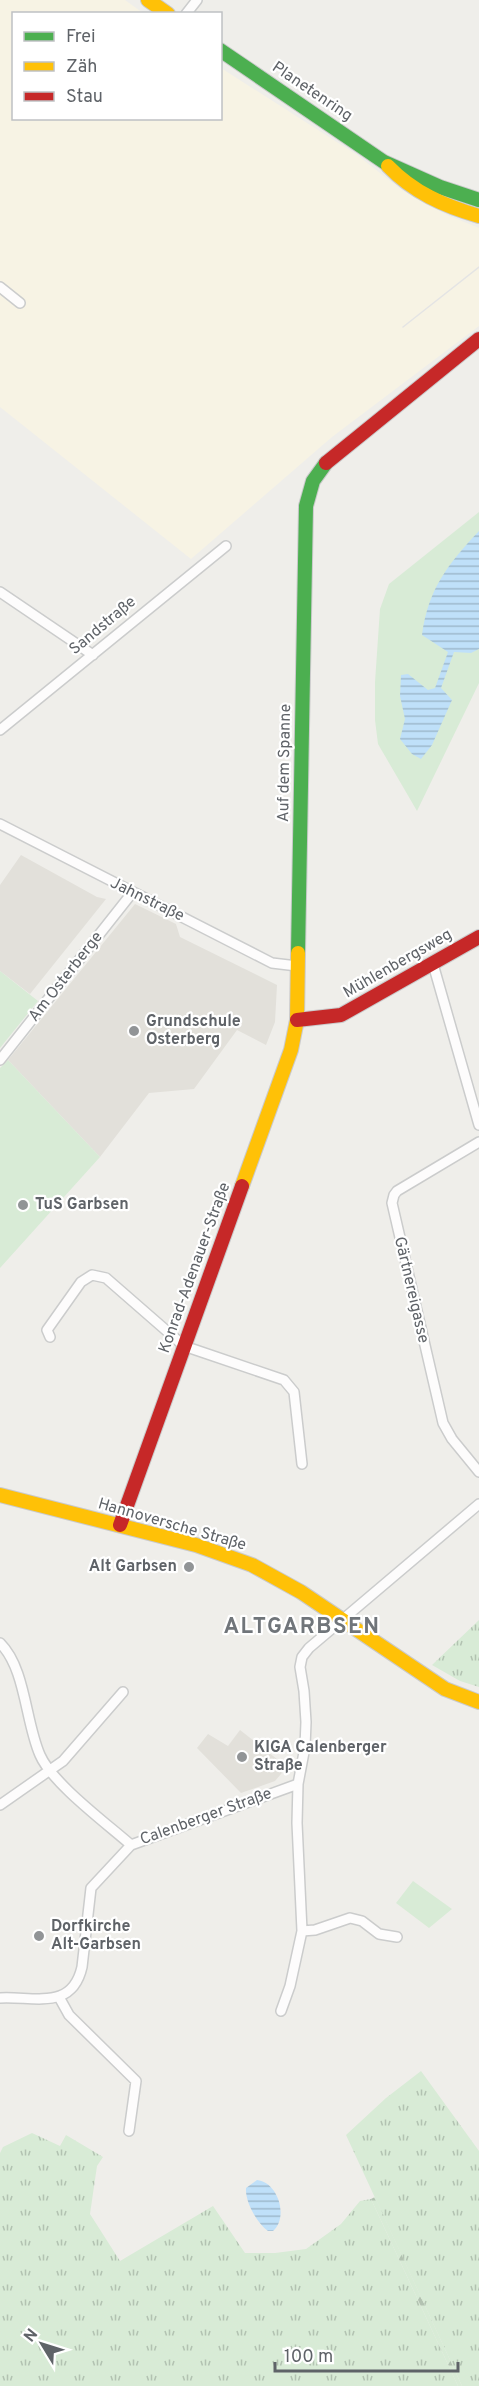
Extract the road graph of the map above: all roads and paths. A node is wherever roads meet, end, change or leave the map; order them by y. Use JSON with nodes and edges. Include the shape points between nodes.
{"nodes":[{"id":1,"x":148,"y":0,"type":"edge"},
{"id":2,"x":197,"y":0,"type":"edge"},
{"id":3,"x":165,"y":12,"type":"edge"},
{"id":4,"x":188,"y":12,"type":"edge"},
{"id":5,"x":222,"y":51,"type":"edge"},
{"id":6,"x":384,"y":162,"type":"junction"},
{"id":7,"x":479,"y":200,"type":"edge"},
{"id":8,"x":479,"y":216,"type":"edge"},
{"id":9,"x":0,"y":287,"type":"edge"},
{"id":10,"x":20,"y":303,"type":"dead end"},
{"id":11,"x":479,"y":339,"type":"edge"},
{"id":12,"x":226,"y":546,"type":"dead end"},
{"id":13,"x":0,"y":592,"type":"edge"},
{"id":14,"x":93,"y":655,"type":"junction"},
{"id":15,"x":0,"y":730,"type":"edge"},
{"id":16,"x":0,"y":824,"type":"edge"},
{"id":17,"x":132,"y":893,"type":"junction"},
{"id":18,"x":479,"y":937,"type":"edge"},
{"id":19,"x":433,"y":964,"type":"junction"},
{"id":20,"x":297,"y":966,"type":"junction"},
{"id":21,"x":297,"y":1020,"type":"junction"},
{"id":22,"x":0,"y":1060,"type":"edge"},
{"id":23,"x":479,"y":1125,"type":"edge"},
{"id":24,"x":479,"y":1142,"type":"edge"},
{"id":25,"x":50,"y":1337,"type":"dead end"},
{"id":26,"x":184,"y":1346,"type":"junction"},
{"id":27,"x":302,"y":1464,"type":"dead end"},
{"id":28,"x":479,"y":1472,"type":"edge"},
{"id":29,"x":0,"y":1495,"type":"edge"},
{"id":30,"x":479,"y":1504,"type":"edge"},
{"id":31,"x":120,"y":1525,"type":"junction"},
{"id":32,"x":344,"y":1620,"type":"junction"},
{"id":33,"x":0,"y":1643,"type":"edge"},
{"id":34,"x":123,"y":1692,"type":"dead end"},
{"id":35,"x":479,"y":1702,"type":"edge"},
{"id":36,"x":49,"y":1772,"type":"junction"},
{"id":37,"x":298,"y":1784,"type":"junction"},
{"id":38,"x":0,"y":1805,"type":"edge"},
{"id":39,"x":131,"y":1845,"type":"junction"},
{"id":40,"x":302,"y":1931,"type":"junction"},
{"id":41,"x":397,"y":1937,"type":"dead end"},
{"id":42,"x":59,"y":1997,"type":"junction"},
{"id":43,"x":0,"y":1998,"type":"edge"},
{"id":44,"x":281,"y":2011,"type":"dead end"},
{"id":45,"x":129,"y":2131,"type":"dead end"}],
"edges":[{"from":1,"to":3,"type":"street"},
{"from":2,"to":4,"type":"street"},
{"from":5,"to":6,"type":"street","name":"Planetenring"},
{"from":6,"to":7,"type":"street","name":"Planetenring","via":[[440,188]]},
{"from":6,"to":8,"type":"street","name":"Planetenring","via":[[413,188]]},
{"from":9,"to":10,"type":"street"},
{"from":11,"to":20,"type":"street","name":"Auf dem Spanne","via":[[321,468],[311,484],[306,506]]},
{"from":12,"to":14,"type":"street","name":"Sandstraße"},
{"from":13,"to":14,"type":"street"},
{"from":14,"to":15,"type":"street","name":"Sandstraße"},
{"from":16,"to":17,"type":"street","name":"Jahnstraße"},
{"from":17,"to":20,"type":"street","name":"Jahnstraße","via":[[272,963]]},
{"from":17,"to":22,"type":"street","name":"Am Osterberge"},
{"from":18,"to":19,"type":"street","name":"Mühlenbergsweg"},
{"from":19,"to":21,"type":"street","name":"Mühlenbergsweg","via":[[341,1015]]},
{"from":19,"to":23,"type":"street"},
{"from":20,"to":21,"type":"street","name":"Auf dem Spanne"},
{"from":21,"to":26,"type":"street","name":"Konrad-Adenauer-Straße","via":[[291,1050]]},
{"from":24,"to":28,"type":"street","name":"Gärtnereigasse","via":[[397,1191],[392,1203],[443,1423]]},
{"from":25,"to":26,"type":"street","via":[[47,1330],[81,1282],[99,1275]]},
{"from":26,"to":27,"type":"street","via":[[290,1385]]},
{"from":26,"to":31,"type":"street","name":"Konrad-Adenauer-Straße"},
{"from":29,"to":31,"type":"street","name":"Hannoversche Straße"},
{"from":30,"to":32,"type":"street"},
{"from":31,"to":32,"type":"street","name":"Hannoversche Straße","via":[[252,1565]]},
{"from":32,"to":35,"type":"street","name":"Hannoversche Straße","via":[[445,1689]]},
{"from":32,"to":37,"type":"street","via":[[309,1648],[301,1661],[305,1747]]},
{"from":33,"to":36,"type":"street","via":[[13,1661],[39,1754]]},
{"from":34,"to":36,"type":"street"},
{"from":36,"to":38,"type":"street"},
{"from":36,"to":39,"type":"street"},
{"from":37,"to":39,"type":"street","name":"Calenberger Straße"},
{"from":37,"to":40,"type":"street"},
{"from":39,"to":42,"type":"street","name":"Calenberger Straße","via":[[91,1888],[80,1978],[71,1991]]},
{"from":40,"to":41,"type":"street","via":[[350,1918],[362,1921],[379,1934]]},
{"from":40,"to":44,"type":"street"},
{"from":42,"to":43,"type":"street"},
{"from":42,"to":45,"type":"street","via":[[69,2015],[136,2081]]}]}
